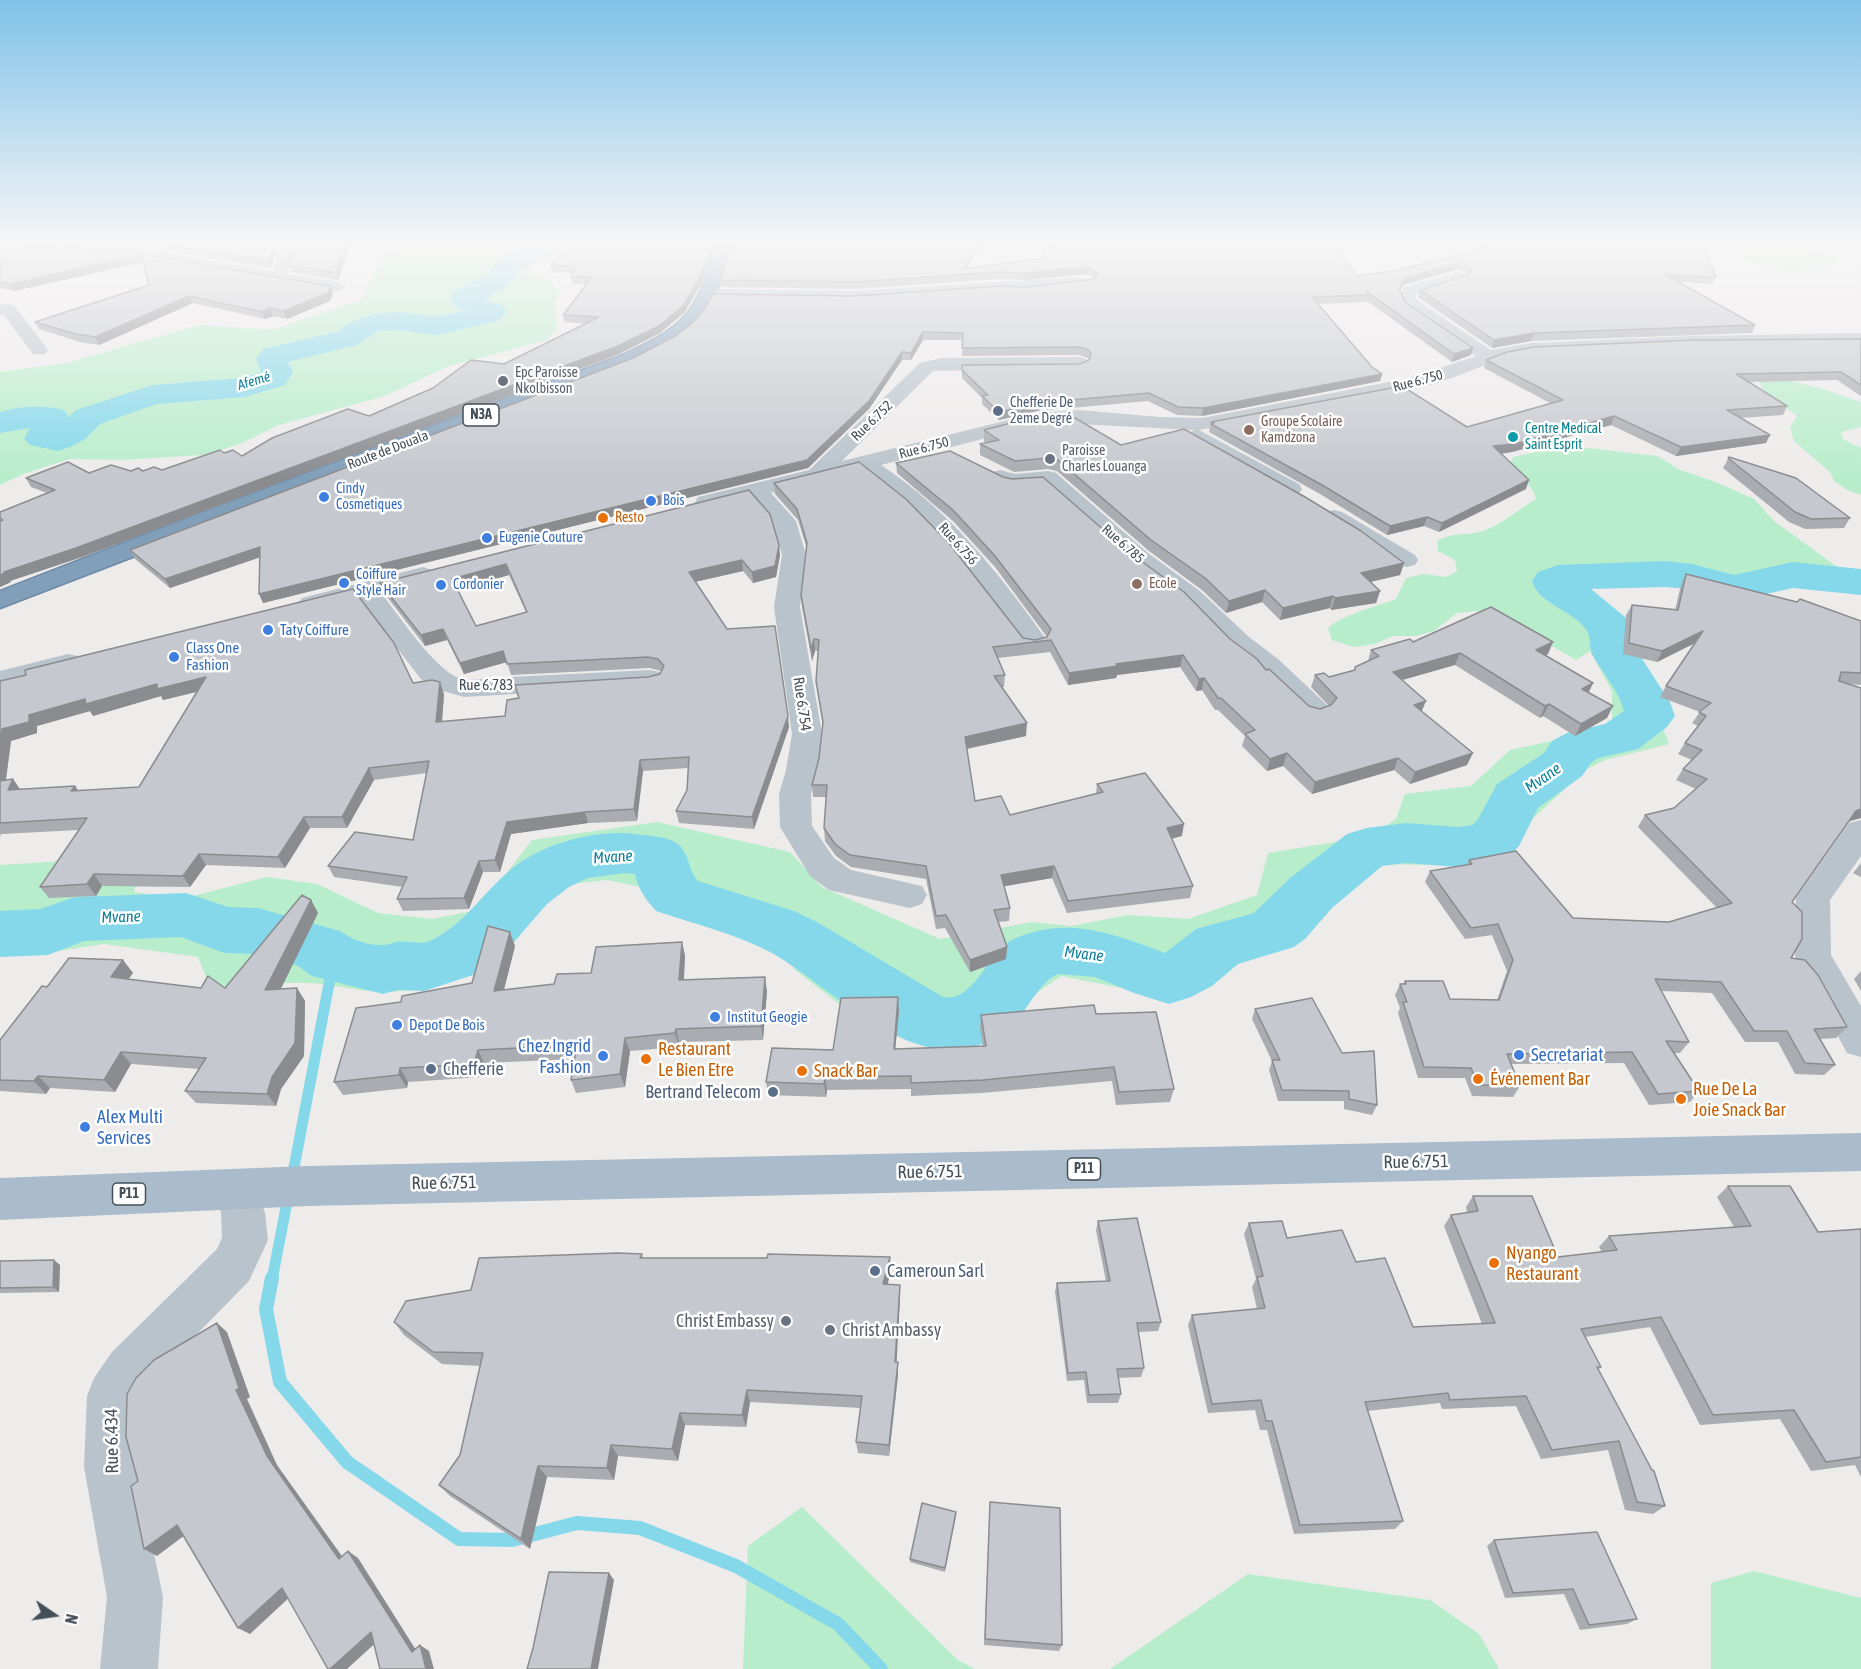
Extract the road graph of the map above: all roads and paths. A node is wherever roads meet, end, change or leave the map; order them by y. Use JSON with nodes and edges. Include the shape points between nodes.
{"nodes":[{"id":1,"x":18,"y":322,"type":"edge"},
{"id":2,"x":690,"y":322,"type":"edge"},
{"id":3,"x":1437,"y":322,"type":"edge"},
{"id":4,"x":1861,"y":338,"type":"edge"},
{"id":5,"x":39,"y":350,"type":"dead end"},
{"id":6,"x":1488,"y":357,"type":"junction"},
{"id":7,"x":1079,"y":363,"type":"edge"},
{"id":8,"x":1177,"y":426,"type":"junction"},
{"id":9,"x":937,"y":445,"type":"junction"},
{"id":10,"x":864,"y":463,"type":"junction"},
{"id":11,"x":817,"y":474,"type":"junction"},
{"id":12,"x":755,"y":489,"type":"junction"},
{"id":13,"x":686,"y":507,"type":"edge"},
{"id":14,"x":1406,"y":560,"type":"dead end"},
{"id":15,"x":445,"y":569,"type":"edge"},
{"id":16,"x":365,"y":590,"type":"junction"},
{"id":17,"x":0,"y":600,"type":"edge"},
{"id":18,"x":286,"y":610,"type":"edge"},
{"id":19,"x":1034,"y":642,"type":"edge"},
{"id":20,"x":90,"y":657,"type":"edge"},
{"id":21,"x":650,"y":678,"type":"edge"},
{"id":22,"x":0,"y":679,"type":"edge"},
{"id":23,"x":1316,"y":710,"type":"edge"},
{"id":24,"x":1861,"y":831,"type":"edge"},
{"id":25,"x":910,"y":895,"type":"dead end"},
{"id":26,"x":1861,"y":1041,"type":"edge"},
{"id":27,"x":1861,"y":1152,"type":"edge"},
{"id":28,"x":247,"y":1189,"type":"junction"},
{"id":29,"x":0,"y":1199,"type":"edge"},
{"id":30,"x":129,"y":1669,"type":"edge"}],
"edges":[{"from":1,"to":5,"type":"street"},
{"from":2,"to":17,"type":"highway","name":"Route de Douala","number":"N3A","via":[[627,360]]},
{"from":3,"to":6,"type":"street"},
{"from":4,"to":6,"type":"street","name":"Rue 6.750","via":[[1565,346]]},
{"from":6,"to":8,"type":"street","name":"Rue 6.750","via":[[1410,384]]},
{"from":7,"to":11,"type":"street","name":"Rue 6.752","via":[[927,367]]},
{"from":8,"to":9,"type":"street","name":"Rue 6.750","via":[[1092,415],[1058,416]]},
{"from":8,"to":14,"type":"street"},
{"from":9,"to":10,"type":"street","name":"Rue 6.750"},
{"from":9,"to":23,"type":"street","name":"Rue 6.785","via":[[1011,481],[1048,478],[1139,558],[1192,597]]},
{"from":10,"to":11,"type":"street","name":"Rue 6.750"},
{"from":10,"to":19,"type":"street","name":"Rue 6.756","via":[[913,498],[956,541]]},
{"from":11,"to":12,"type":"street","name":"Rue 6.750"},
{"from":12,"to":13,"type":"street","name":"Rue 6.750"},
{"from":12,"to":25,"type":"street","name":"Rue 6.754","via":[[784,521],[794,555],[787,607],[807,734],[795,794],[796,827],[822,867],[841,881]]},
{"from":15,"to":16,"type":"street"},
{"from":16,"to":18,"type":"street"},
{"from":16,"to":21,"type":"street","name":"Rue 6.783","via":[[431,673],[446,683],[491,687]]},
{"from":20,"to":22,"type":"street"},
{"from":24,"to":26,"type":"street","via":[[1813,898],[1813,956]]},
{"from":27,"to":28,"type":"main road","name":"Rue 6.751","number":"P11"},
{"from":28,"to":29,"type":"main road","name":"Rue 6.751","number":"P11"},
{"from":28,"to":30,"type":"street","name":"Rue 6.434","via":[[243,1213],[245,1240],[233,1265],[129,1369],[112,1396],[110,1467],[135,1597]]}]}
